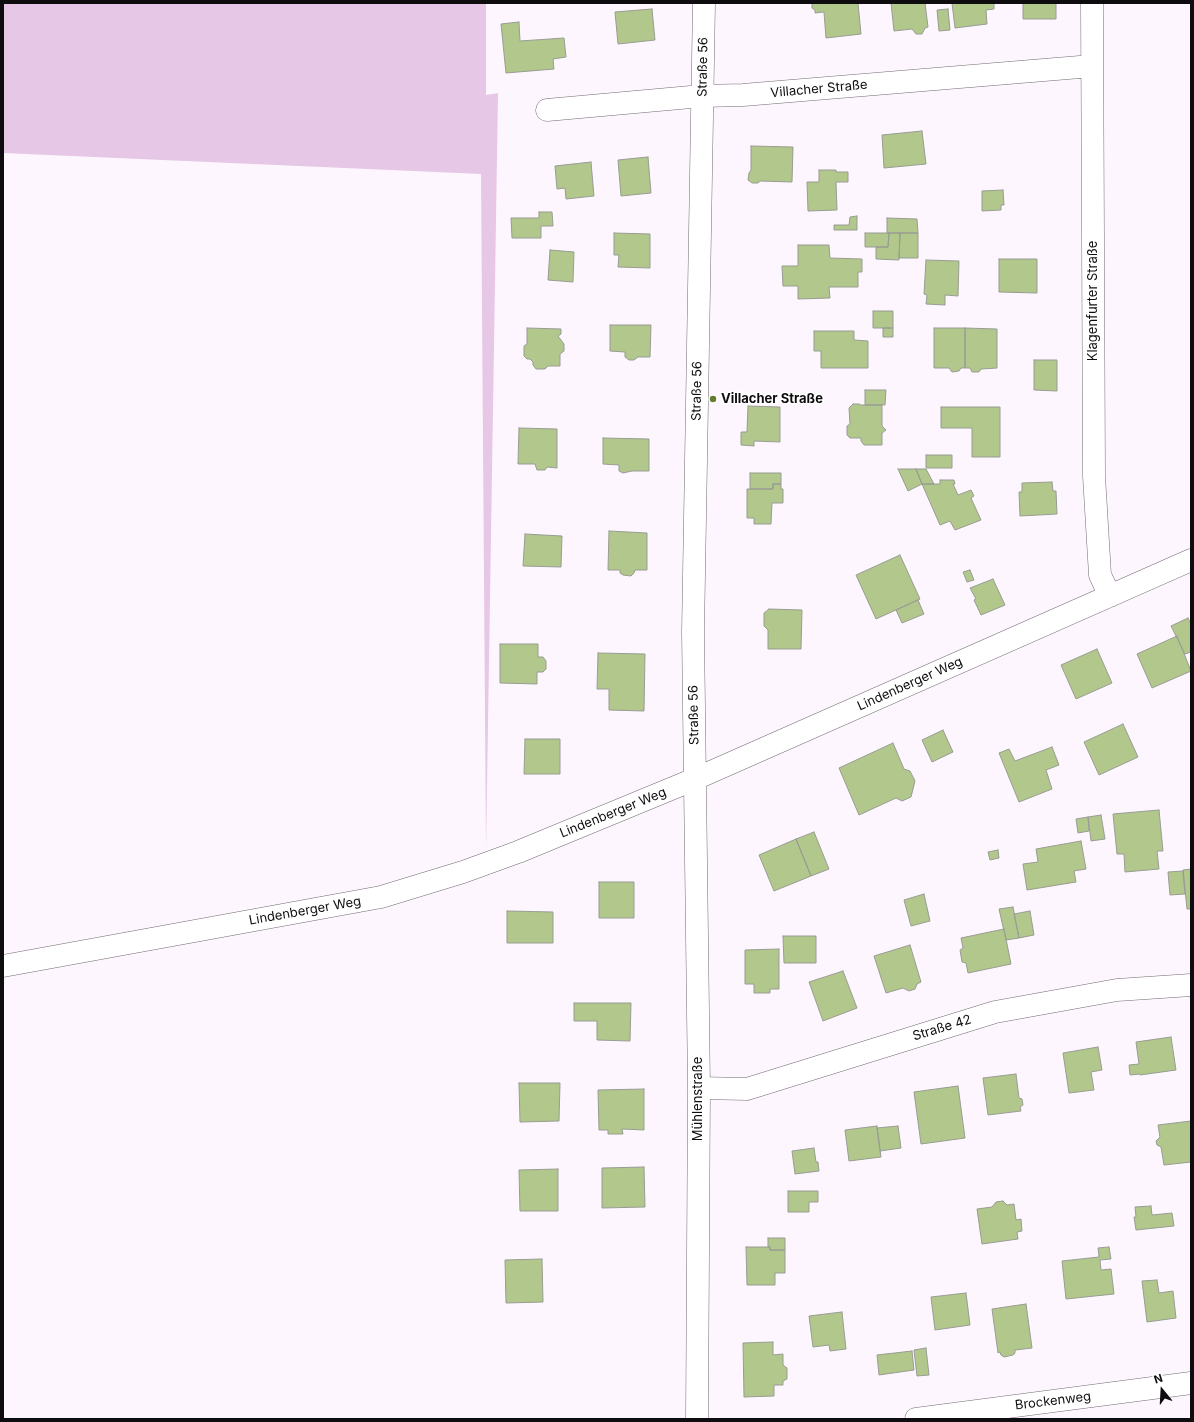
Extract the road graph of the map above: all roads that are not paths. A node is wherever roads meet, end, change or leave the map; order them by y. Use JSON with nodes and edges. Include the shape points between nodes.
{"nodes":[{"id":1,"x":704,"y":3,"type":"edge"},
{"id":2,"x":1092,"y":3,"type":"edge"},
{"id":3,"x":1092,"y":66,"type":"junction"},
{"id":4,"x":702,"y":96,"type":"junction"},
{"id":5,"x":547,"y":110,"type":"dead end"},
{"id":6,"x":1191,"y":560,"type":"edge"},
{"id":7,"x":1110,"y":596,"type":"junction"},
{"id":8,"x":695,"y":779,"type":"junction"},
{"id":9,"x":3,"y":966,"type":"edge"},
{"id":10,"x":1191,"y":985,"type":"edge"},
{"id":11,"x":698,"y":1088,"type":"junction"},
{"id":12,"x":1191,"y":1383,"type":"edge"},
{"id":13,"x":697,"y":1419,"type":"edge"},
{"id":14,"x":916,"y":1419,"type":"edge"}],
"edges":[{"from":1,"to":4,"type":"street","name":"Straße 56"},
{"from":2,"to":3,"type":"street","name":"Klagenfurter Straße"},
{"from":3,"to":4,"type":"street","name":"Villacher Straße","via":[[743,95]]},
{"from":3,"to":7,"type":"street","name":"Klagenfurter Straße","via":[[1094,476],[1100,576]]},
{"from":4,"to":5,"type":"street","name":"Villacher Straße"},
{"from":4,"to":8,"type":"street","name":"Straße 56","via":[[693,632]]},
{"from":6,"to":7,"type":"street","name":"Lindenberger Weg"},
{"from":7,"to":8,"type":"street","name":"Lindenberger Weg"},
{"from":8,"to":9,"type":"street","name":"Lindenberger Weg","via":[[518,852],[381,897]]},
{"from":8,"to":11,"type":"street","name":"Mühlenstraße"},
{"from":10,"to":11,"type":"street","name":"Straße 42","via":[[1117,990],[995,1012],[747,1088]]},
{"from":11,"to":13,"type":"street","name":"Mühlenstraße"},
{"from":12,"to":14,"type":"street","name":"Brockenweg"}]}
